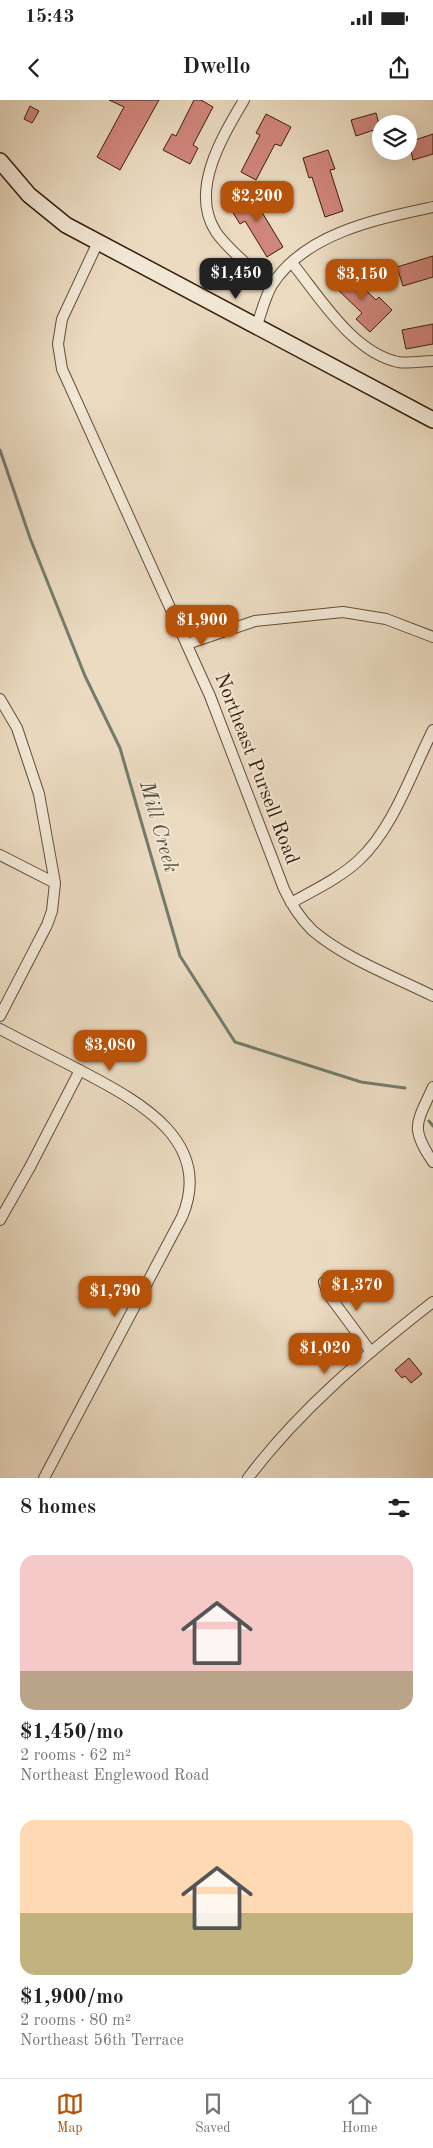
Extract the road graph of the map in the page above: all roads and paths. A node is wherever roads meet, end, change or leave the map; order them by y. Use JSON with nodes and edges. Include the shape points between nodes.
{"nodes":[{"id":1,"x":244,"y":100,"type":"edge"},
{"id":2,"x":0,"y":161,"type":"edge"},
{"id":3,"x":433,"y":207,"type":"edge"},
{"id":4,"x":98,"y":242,"type":"junction"},
{"id":5,"x":292,"y":263,"type":"junction"},
{"id":6,"x":272,"y":286,"type":"junction"},
{"id":7,"x":256,"y":328,"type":"junction"},
{"id":8,"x":433,"y":361,"type":"edge"},
{"id":9,"x":433,"y":420,"type":"edge"},
{"id":10,"x":433,"y":638,"type":"edge"},
{"id":11,"x":187,"y":644,"type":"junction"},
{"id":12,"x":0,"y":699,"type":"edge"},
{"id":13,"x":433,"y":730,"type":"edge"},
{"id":14,"x":0,"y":855,"type":"edge"},
{"id":15,"x":55,"y":883,"type":"junction"},
{"id":16,"x":291,"y":904,"type":"junction"},
{"id":17,"x":433,"y":996,"type":"edge"},
{"id":18,"x":0,"y":1016,"type":"edge"},
{"id":19,"x":0,"y":1029,"type":"edge"},
{"id":20,"x":80,"y":1070,"type":"junction"},
{"id":21,"x":433,"y":1086,"type":"edge"},
{"id":22,"x":433,"y":1162,"type":"edge"},
{"id":23,"x":0,"y":1220,"type":"edge"},
{"id":24,"x":324,"y":1282,"type":"dead end"},
{"id":25,"x":433,"y":1302,"type":"edge"},
{"id":26,"x":371,"y":1352,"type":"junction"},
{"id":27,"x":44,"y":1478,"type":"edge"},
{"id":28,"x":248,"y":1478,"type":"edge"}],
"edges":[{"from":1,"to":6,"type":"street","via":[[210,170],[205,186],[206,206],[220,237]]},
{"from":2,"to":4,"type":"main road","via":[[45,210]]},
{"from":3,"to":5,"type":"street","via":[[350,229],[308,250]]},
{"from":4,"to":7,"type":"main road"},
{"from":4,"to":11,"type":"street","name":"Northeast Pursell Road","via":[[62,319],[59,358]]},
{"from":5,"to":6,"type":"street"},
{"from":5,"to":8,"type":"street","via":[[347,331],[371,350],[399,363]]},
{"from":6,"to":7,"type":"street"},
{"from":7,"to":9,"type":"main road"},
{"from":10,"to":11,"type":"street","via":[[386,619],[344,612],[255,621]]},
{"from":11,"to":16,"type":"street","name":"Northeast Pursell Road"},
{"from":12,"to":15,"type":"street","via":[[17,728],[39,794]]},
{"from":13,"to":16,"type":"street","via":[[388,824],[371,848],[342,874]]},
{"from":14,"to":15,"type":"street"},
{"from":15,"to":18,"type":"street","via":[[52,911]]},
{"from":16,"to":17,"type":"street","name":"Northeast Pursell Road","via":[[324,939],[362,962]]},
{"from":19,"to":20,"type":"street"},
{"from":20,"to":23,"type":"street"},
{"from":20,"to":27,"type":"street","via":[[130,1097],[160,1120],[184,1156],[190,1183],[189,1197],[182,1217]]},
{"from":21,"to":22,"type":"street","via":[[417,1125],[421,1144]]},
{"from":24,"to":26,"type":"street","via":[[328,1294]]},
{"from":25,"to":26,"type":"street"},
{"from":26,"to":28,"type":"street","via":[[312,1404]]}]}
